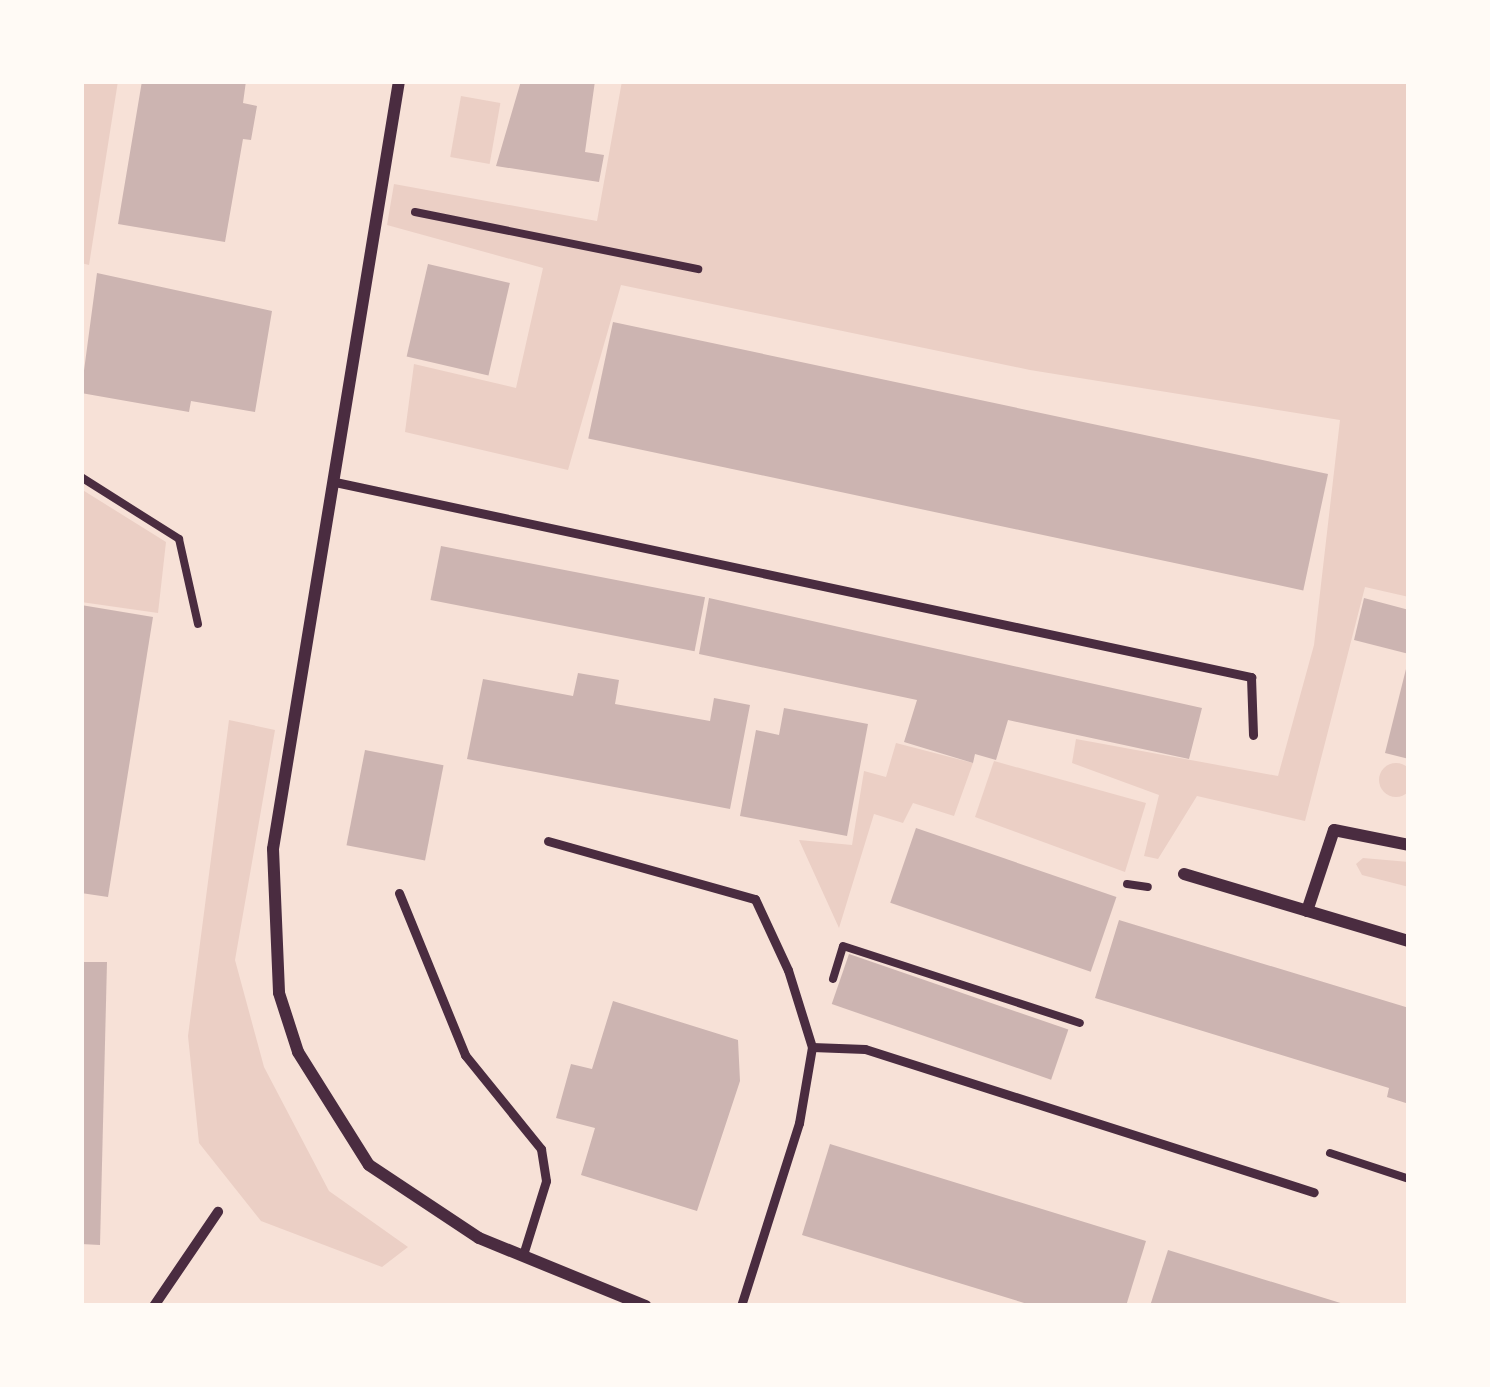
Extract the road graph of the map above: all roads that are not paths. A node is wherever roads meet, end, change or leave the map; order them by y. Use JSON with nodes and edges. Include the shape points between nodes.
{"nodes":[{"id":1,"x":399,"y":81,"type":"edge"},
{"id":2,"x":335,"y":482,"type":"junction"},
{"id":3,"x":1253,"y":734,"type":"dead end"},
{"id":4,"x":548,"y":841,"type":"dead end"},
{"id":5,"x":1409,"y":845,"type":"edge"},
{"id":6,"x":1184,"y":874,"type":"dead end"},
{"id":7,"x":399,"y":893,"type":"dead end"},
{"id":8,"x":1307,"y":911,"type":"junction"},
{"id":9,"x":1409,"y":941,"type":"edge"},
{"id":10,"x":812,"y":1047,"type":"junction"},
{"id":11,"x":1314,"y":1192,"type":"dead end"},
{"id":12,"x":218,"y":1212,"type":"dead end"},
{"id":13,"x":523,"y":1255,"type":"junction"},
{"id":14,"x":154,"y":1306,"type":"edge"},
{"id":15,"x":646,"y":1306,"type":"edge"},
{"id":16,"x":741,"y":1306,"type":"edge"}],
"edges":[{"from":1,"to":2,"type":"street"},
{"from":2,"to":3,"type":"lane","via":[[1251,677]]},
{"from":2,"to":13,"type":"street","via":[[274,849],[279,993],[298,1052],[369,1165],[418,1204]]},
{"from":4,"to":10,"type":"lane","via":[[755,899]]},
{"from":5,"to":8,"type":"street","via":[[1334,830]]},
{"from":6,"to":8,"type":"street"},
{"from":7,"to":13,"type":"lane","via":[[465,1055],[542,1149],[546,1180]]},
{"from":8,"to":9,"type":"street"},
{"from":10,"to":11,"type":"lane","via":[[866,1049]]},
{"from":10,"to":16,"type":"lane","via":[[799,1123]]},
{"from":12,"to":14,"type":"street"},
{"from":13,"to":15,"type":"street"}]}
